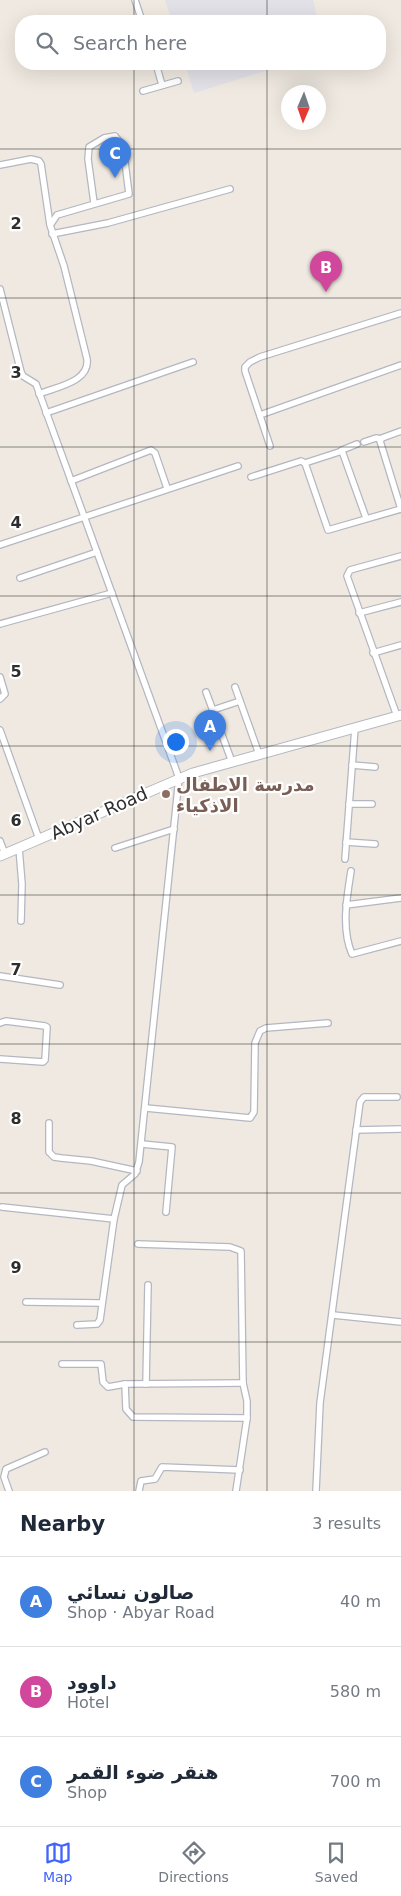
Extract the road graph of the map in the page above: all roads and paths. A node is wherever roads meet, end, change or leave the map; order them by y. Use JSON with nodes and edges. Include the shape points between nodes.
{"nodes":[{"id":1,"x":135,"y":0,"type":"edge"},
{"id":2,"x":140,"y":15,"type":"edge"},
{"id":3,"x":158,"y":70,"type":"edge"},
{"id":4,"x":178,"y":81,"type":"dead end"},
{"id":5,"x":162,"y":85,"type":"junction"},
{"id":6,"x":143,"y":91,"type":"dead end"},
{"id":7,"x":0,"y":165,"type":"edge"},
{"id":8,"x":230,"y":189,"type":"dead end"},
{"id":9,"x":94,"y":204,"type":"junction"},
{"id":10,"x":50,"y":225,"type":"junction"},
{"id":11,"x":52,"y":234,"type":"junction"},
{"id":12,"x":0,"y":288,"type":"edge"},
{"id":13,"x":401,"y":313,"type":"edge"},
{"id":14,"x":193,"y":362,"type":"dead end"},
{"id":15,"x":401,"y":365,"type":"edge"},
{"id":16,"x":39,"y":394,"type":"junction"},
{"id":17,"x":46,"y":413,"type":"junction"},
{"id":18,"x":260,"y":415,"type":"junction"},
{"id":19,"x":401,"y":431,"type":"edge"},
{"id":20,"x":381,"y":440,"type":"junction"},
{"id":21,"x":364,"y":442,"type":"dead end"},
{"id":22,"x":357,"y":444,"type":"dead end"},
{"id":23,"x":270,"y":446,"type":"dead end"},
{"id":24,"x":342,"y":450,"type":"junction"},
{"id":25,"x":305,"y":462,"type":"junction"},
{"id":26,"x":238,"y":466,"type":"dead end"},
{"id":27,"x":251,"y":477,"type":"dead end"},
{"id":28,"x":71,"y":481,"type":"junction"},
{"id":29,"x":167,"y":488,"type":"junction"},
{"id":30,"x":401,"y":509,"type":"edge"},
{"id":31,"x":84,"y":516,"type":"junction"},
{"id":32,"x":366,"y":518,"type":"junction"},
{"id":33,"x":0,"y":544,"type":"edge"},
{"id":34,"x":97,"y":552,"type":"junction"},
{"id":35,"x":401,"y":556,"type":"edge"},
{"id":36,"x":20,"y":578,"type":"dead end"},
{"id":37,"x":112,"y":593,"type":"junction"},
{"id":38,"x":401,"y":602,"type":"edge"},
{"id":39,"x":359,"y":613,"type":"junction"},
{"id":40,"x":0,"y":624,"type":"edge"},
{"id":41,"x":401,"y":645,"type":"edge"},
{"id":42,"x":373,"y":653,"type":"junction"},
{"id":43,"x":0,"y":677,"type":"edge"},
{"id":44,"x":235,"y":687,"type":"dead end"},
{"id":45,"x":206,"y":692,"type":"dead end"},
{"id":46,"x":0,"y":699,"type":"edge"},
{"id":47,"x":240,"y":700,"type":"junction"},
{"id":48,"x":213,"y":710,"type":"junction"},
{"id":49,"x":399,"y":716,"type":"edge"},
{"id":50,"x":355,"y":728,"type":"junction"},
{"id":51,"x":0,"y":730,"type":"edge"},
{"id":52,"x":259,"y":754,"type":"junction"},
{"id":53,"x":232,"y":762,"type":"junction"},
{"id":54,"x":352,"y":765,"type":"junction"},
{"id":55,"x":375,"y":767,"type":"dead end"},
{"id":56,"x":179,"y":778,"type":"junction"},
{"id":57,"x":349,"y":804,"type":"junction"},
{"id":58,"x":372,"y":804,"type":"dead end"},
{"id":59,"x":174,"y":829,"type":"junction"},
{"id":60,"x":39,"y":839,"type":"junction"},
{"id":61,"x":0,"y":841,"type":"edge"},
{"id":62,"x":346,"y":842,"type":"junction"},
{"id":63,"x":375,"y":844,"type":"dead end"},
{"id":64,"x":19,"y":848,"type":"junction"},
{"id":65,"x":115,"y":848,"type":"dead end"},
{"id":66,"x":2,"y":855,"type":"edge"},
{"id":67,"x":345,"y":859,"type":"dead end"},
{"id":68,"x":351,"y":871,"type":"dead end"},
{"id":69,"x":401,"y":898,"type":"edge"},
{"id":70,"x":346,"y":905,"type":"junction"},
{"id":71,"x":20,"y":921,"type":"dead end"},
{"id":72,"x":401,"y":941,"type":"edge"},
{"id":73,"x":0,"y":976,"type":"edge"},
{"id":74,"x":60,"y":984,"type":"dead end"},
{"id":75,"x":0,"y":1023,"type":"edge"},
{"id":76,"x":328,"y":1023,"type":"dead end"},
{"id":77,"x":0,"y":1060,"type":"edge"},
{"id":78,"x":397,"y":1098,"type":"dead end"},
{"id":79,"x":146,"y":1108,"type":"junction"},
{"id":80,"x":49,"y":1123,"type":"dead end"},
{"id":81,"x":401,"y":1129,"type":"edge"},
{"id":82,"x":356,"y":1130,"type":"junction"},
{"id":83,"x":142,"y":1144,"type":"junction"},
{"id":84,"x":136,"y":1171,"type":"junction"},
{"id":85,"x":2,"y":1207,"type":"dead end"},
{"id":86,"x":166,"y":1212,"type":"dead end"},
{"id":87,"x":114,"y":1219,"type":"junction"},
{"id":88,"x":138,"y":1244,"type":"dead end"},
{"id":89,"x":148,"y":1286,"type":"dead end"},
{"id":90,"x":26,"y":1302,"type":"dead end"},
{"id":91,"x":101,"y":1303,"type":"junction"},
{"id":92,"x":333,"y":1315,"type":"junction"},
{"id":93,"x":401,"y":1322,"type":"edge"},
{"id":94,"x":77,"y":1325,"type":"dead end"},
{"id":95,"x":62,"y":1364,"type":"dead end"},
{"id":96,"x":242,"y":1383,"type":"junction"},
{"id":97,"x":126,"y":1384,"type":"junction"},
{"id":98,"x":146,"y":1384,"type":"junction"},
{"id":99,"x":246,"y":1418,"type":"junction"},
{"id":100,"x":45,"y":1452,"type":"dead end"},
{"id":101,"x":240,"y":1470,"type":"junction"},
{"id":102,"x":9,"y":1491,"type":"edge"},
{"id":103,"x":139,"y":1491,"type":"edge"},
{"id":104,"x":236,"y":1491,"type":"edge"},
{"id":105,"x":316,"y":1491,"type":"edge"}],
"edges":[{"from":1,"to":2,"type":"street"},
{"from":3,"to":5,"type":"street"},
{"from":4,"to":5,"type":"street"},
{"from":5,"to":6,"type":"street"},
{"from":7,"to":10,"type":"street","via":[[30,159],[40,161]]},
{"from":8,"to":11,"type":"street","via":[[108,223]]},
{"from":9,"to":9,"type":"street","via":[[89,147],[115,136],[122,146],[130,192],[126,196]]},
{"from":9,"to":10,"type":"street","via":[[56,215]]},
{"from":10,"to":11,"type":"street"},
{"from":11,"to":16,"type":"street","via":[[65,271],[88,365],[82,377]]},
{"from":12,"to":16,"type":"street","via":[[21,372],[36,384]]},
{"from":13,"to":18,"type":"street","via":[[250,362],[245,371]]},
{"from":14,"to":17,"type":"street"},
{"from":15,"to":18,"type":"street"},
{"from":16,"to":17,"type":"street"},
{"from":17,"to":28,"type":"street"},
{"from":18,"to":23,"type":"street"},
{"from":19,"to":20,"type":"street"},
{"from":20,"to":21,"type":"street","via":[[376,438]]},
{"from":20,"to":30,"type":"street"},
{"from":22,"to":24,"type":"street"},
{"from":24,"to":25,"type":"street"},
{"from":24,"to":32,"type":"street"},
{"from":25,"to":27,"type":"street"},
{"from":25,"to":32,"type":"street","via":[[327,530]]},
{"from":26,"to":29,"type":"street"},
{"from":28,"to":29,"type":"street","via":[[151,450],[155,453]]},
{"from":28,"to":31,"type":"street"},
{"from":29,"to":31,"type":"street"},
{"from":30,"to":32,"type":"street"},
{"from":31,"to":33,"type":"street"},
{"from":31,"to":34,"type":"street"},
{"from":34,"to":36,"type":"street"},
{"from":34,"to":37,"type":"street"},
{"from":35,"to":39,"type":"street","via":[[348,572],[347,582]]},
{"from":37,"to":40,"type":"street"},
{"from":37,"to":56,"type":"street"},
{"from":38,"to":39,"type":"street"},
{"from":39,"to":42,"type":"street"},
{"from":41,"to":42,"type":"street"},
{"from":42,"to":49,"type":"street"},
{"from":43,"to":46,"type":"street","via":[[5,694]]},
{"from":44,"to":47,"type":"street"},
{"from":45,"to":48,"type":"street"},
{"from":47,"to":48,"type":"street"},
{"from":47,"to":52,"type":"street"},
{"from":48,"to":53,"type":"street"},
{"from":49,"to":50,"type":"main road","name":"Abyar Road"},
{"from":50,"to":52,"type":"main road","name":"Abyar Road"},
{"from":50,"to":54,"type":"street"},
{"from":51,"to":60,"type":"street"},
{"from":52,"to":53,"type":"main road","name":"Abyar Road"},
{"from":53,"to":56,"type":"main road","name":"Abyar Road"},
{"from":54,"to":55,"type":"street"},
{"from":54,"to":57,"type":"street"},
{"from":56,"to":59,"type":"street"},
{"from":56,"to":60,"type":"main road","name":"Abyar Road"},
{"from":57,"to":58,"type":"street"},
{"from":57,"to":62,"type":"street"},
{"from":59,"to":65,"type":"street"},
{"from":59,"to":79,"type":"street"},
{"from":60,"to":64,"type":"main road","name":"Abyar Road"},
{"from":61,"to":66,"type":"street"},
{"from":62,"to":63,"type":"street"},
{"from":62,"to":67,"type":"street"},
{"from":64,"to":66,"type":"main road","name":"Abyar Road"},
{"from":64,"to":71,"type":"street","via":[[22,884]]},
{"from":68,"to":70,"type":"street"},
{"from":69,"to":70,"type":"street"},
{"from":70,"to":72,"type":"street","via":[[352,954]]},
{"from":73,"to":74,"type":"street"},
{"from":75,"to":77,"type":"street","via":[[45,1026],[48,1033],[45,1060],[42,1062]]},
{"from":76,"to":79,"type":"street","via":[[260,1031],[255,1042],[254,1112],[250,1118]]},
{"from":78,"to":82,"type":"street","via":[[364,1097],[360,1102]]},
{"from":79,"to":83,"type":"street"},
{"from":80,"to":84,"type":"street","via":[[49,1152],[54,1157]]},
{"from":81,"to":82,"type":"street"},
{"from":82,"to":92,"type":"street"},
{"from":83,"to":84,"type":"street"},
{"from":83,"to":86,"type":"street","via":[[172,1147]]},
{"from":84,"to":87,"type":"street","via":[[122,1185]]},
{"from":85,"to":87,"type":"street"},
{"from":87,"to":91,"type":"street"},
{"from":88,"to":96,"type":"street","via":[[230,1247],[241,1251]]},
{"from":89,"to":98,"type":"street"},
{"from":90,"to":91,"type":"street"},
{"from":91,"to":94,"type":"street","via":[[97,1324]]},
{"from":92,"to":93,"type":"street"},
{"from":92,"to":105,"type":"street","via":[[320,1403]]},
{"from":95,"to":97,"type":"street","via":[[98,1363],[101,1364],[105,1385],[117,1387]]},
{"from":96,"to":98,"type":"street"},
{"from":96,"to":99,"type":"street","via":[[247,1401]]},
{"from":97,"to":98,"type":"street"},
{"from":97,"to":99,"type":"street","via":[[126,1409],[133,1417]]},
{"from":99,"to":101,"type":"street"},
{"from":100,"to":102,"type":"street","via":[[6,1469],[4,1477]]},
{"from":101,"to":103,"type":"street","via":[[162,1467],[155,1479],[141,1481]]},
{"from":101,"to":104,"type":"street"}]}
